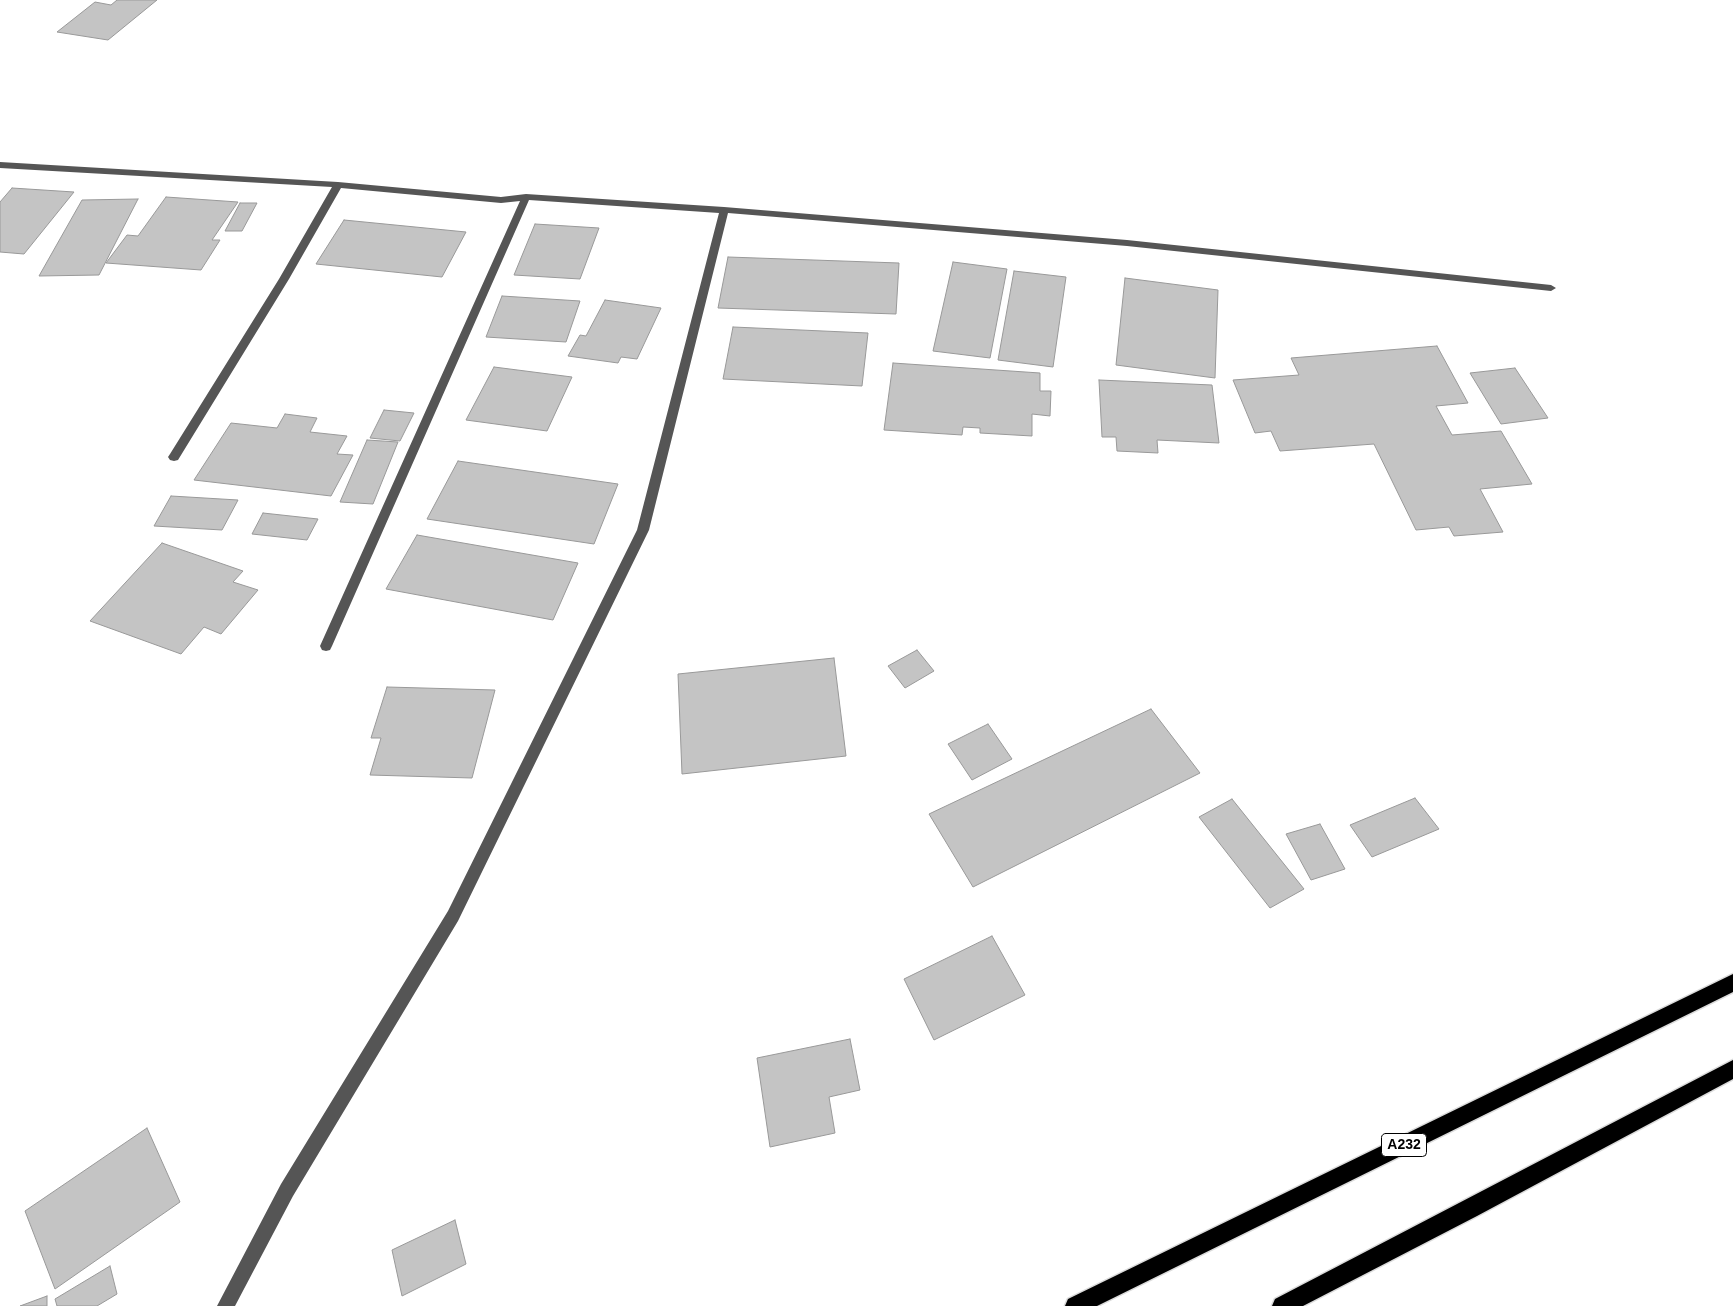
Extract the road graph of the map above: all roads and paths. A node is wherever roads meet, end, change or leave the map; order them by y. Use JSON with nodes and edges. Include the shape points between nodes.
{"nodes":[{"id":1,"x":0,"y":165,"type":"edge"},
{"id":2,"x":338,"y":186,"type":"junction"},
{"id":3,"x":526,"y":197,"type":"junction"},
{"id":4,"x":724,"y":210,"type":"junction"},
{"id":5,"x":1551,"y":288,"type":"dead end"},
{"id":6,"x":174,"y":457,"type":"dead end"},
{"id":7,"x":326,"y":646,"type":"dead end"},
{"id":8,"x":1733,"y":983,"type":"edge"},
{"id":9,"x":1733,"y":1069,"type":"edge"},
{"id":10,"x":226,"y":1306,"type":"edge"},
{"id":11,"x":1075,"y":1306,"type":"edge"},
{"id":12,"x":1282,"y":1306,"type":"edge"}],
"edges":[{"from":1,"to":2,"type":"street"},
{"from":2,"to":3,"type":"street","via":[[501,200]]},
{"from":2,"to":6,"type":"street"},
{"from":3,"to":4,"type":"street"},
{"from":3,"to":7,"type":"street"},
{"from":4,"to":5,"type":"street","via":[[1127,244]]},
{"from":4,"to":10,"type":"street","via":[[643,530],[453,916],[287,1190]]},
{"from":8,"to":11,"type":"highway","number":"A232"},
{"from":9,"to":12,"type":"highway"}]}
